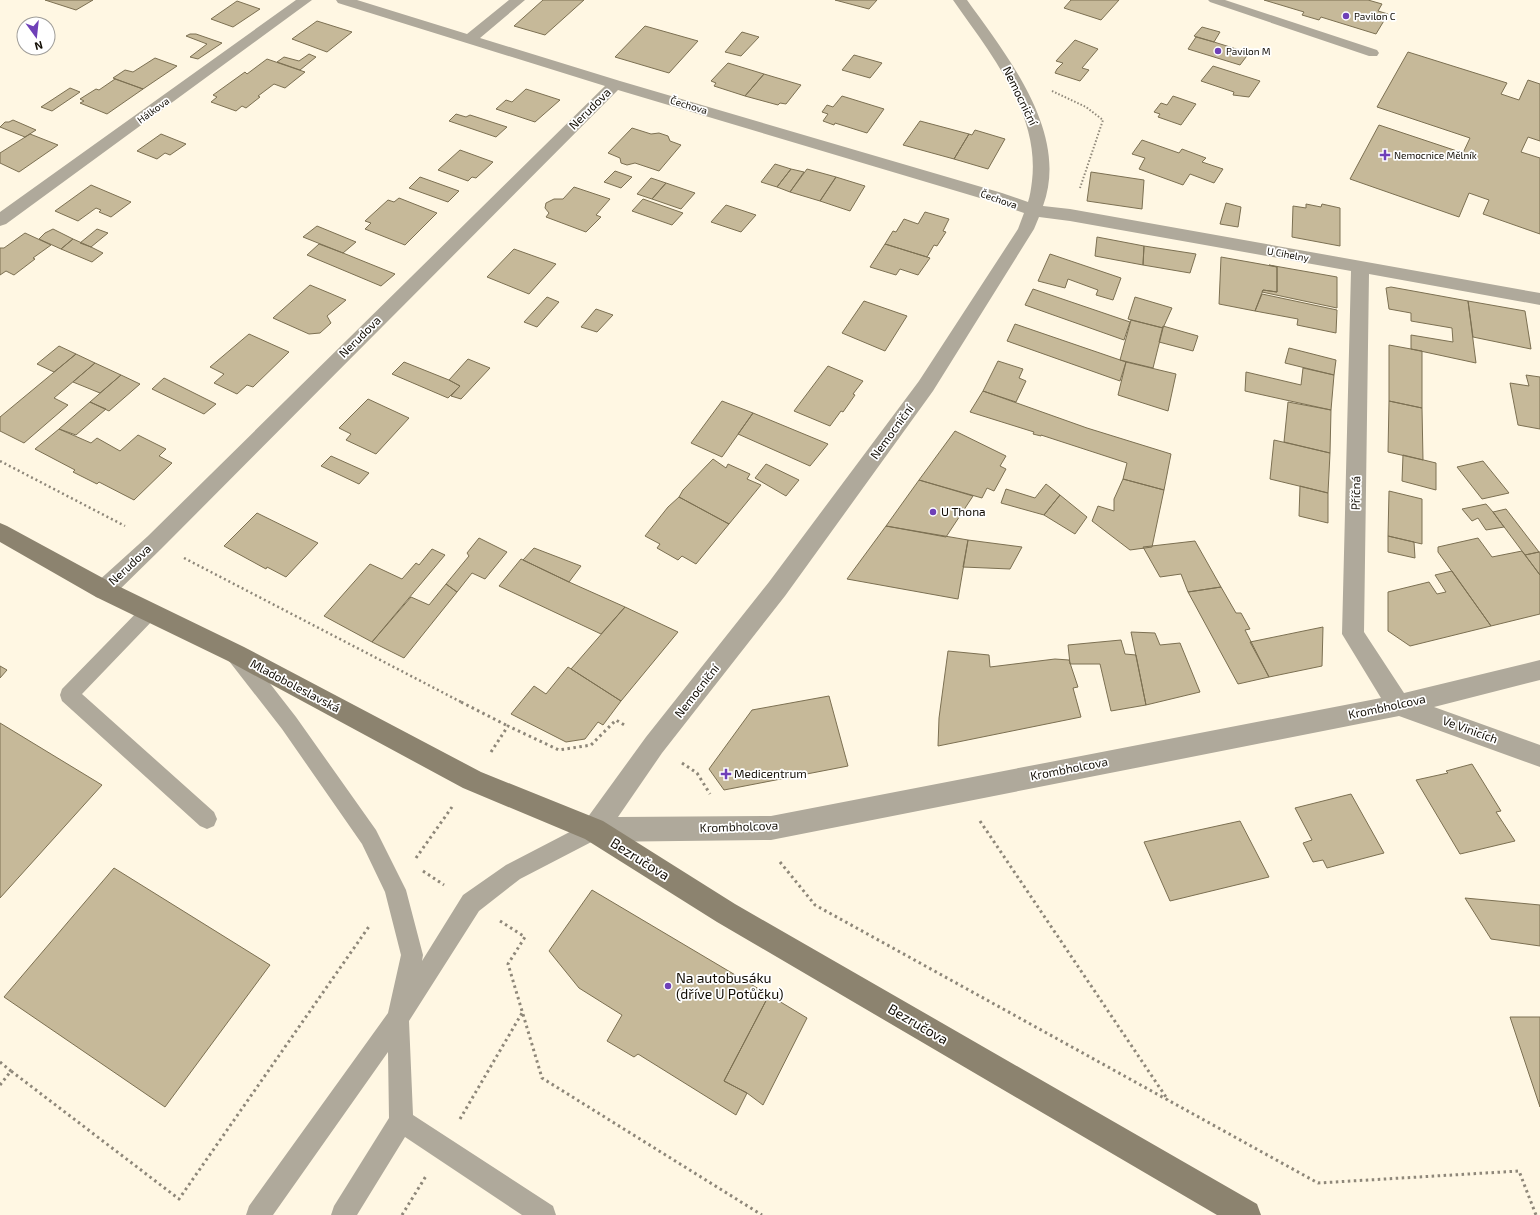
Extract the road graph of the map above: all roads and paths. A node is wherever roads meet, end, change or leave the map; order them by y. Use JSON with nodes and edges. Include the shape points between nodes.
{"nodes":[{"id":1,"x":306,"y":0,"type":"edge"},
{"id":2,"x":343,"y":0,"type":"edge"},
{"id":3,"x":518,"y":0,"type":"edge"},
{"id":4,"x":960,"y":0,"type":"edge"},
{"id":5,"x":1214,"y":0,"type":"edge"},
{"id":6,"x":470,"y":38,"type":"junction"},
{"id":7,"x":1373,"y":52,"type":"dead end"},
{"id":8,"x":615,"y":84,"type":"junction"},
{"id":9,"x":1086,"y":107,"type":"dead end"},
{"id":10,"x":1035,"y":211,"type":"junction"},
{"id":11,"x":1070,"y":215,"type":"junction"},
{"id":12,"x":0,"y":220,"type":"edge"},
{"id":13,"x":1360,"y":267,"type":"junction"},
{"id":14,"x":1540,"y":298,"type":"edge"},
{"id":15,"x":0,"y":460,"type":"edge"},
{"id":16,"x":0,"y":532,"type":"edge"},
{"id":17,"x":155,"y":542,"type":"junction"},
{"id":18,"x":104,"y":590,"type":"junction"},
{"id":19,"x":150,"y":612,"type":"junction"},
{"id":20,"x":236,"y":654,"type":"junction"},
{"id":21,"x":1540,"y":670,"type":"edge"},
{"id":22,"x":1399,"y":705,"type":"junction"},
{"id":23,"x":508,"y":726,"type":"junction"},
{"id":24,"x":654,"y":745,"type":"junction"},
{"id":25,"x":1540,"y":756,"type":"edge"},
{"id":26,"x":472,"y":780,"type":"junction"},
{"id":27,"x":959,"y":790,"type":"junction"},
{"id":28,"x":712,"y":798,"type":"dead end"},
{"id":29,"x":207,"y":819,"type":"dead end"},
{"id":30,"x":771,"y":828,"type":"junction"},
{"id":31,"x":594,"y":830,"type":"junction"},
{"id":32,"x":395,"y":890,"type":"junction"},
{"id":33,"x":525,"y":937,"type":"dead end"},
{"id":34,"x":522,"y":1012,"type":"junction"},
{"id":35,"x":398,"y":1018,"type":"junction"},
{"id":36,"x":0,"y":1062,"type":"edge"},
{"id":37,"x":11,"y":1070,"type":"junction"},
{"id":38,"x":0,"y":1085,"type":"edge"},
{"id":39,"x":1168,"y":1101,"type":"junction"},
{"id":40,"x":401,"y":1120,"type":"junction"},
{"id":41,"x":443,"y":1148,"type":"junction"},
{"id":42,"x":258,"y":1215,"type":"edge"},
{"id":43,"x":343,"y":1215,"type":"edge"},
{"id":44,"x":402,"y":1215,"type":"edge"},
{"id":45,"x":544,"y":1215,"type":"edge"},
{"id":46,"x":762,"y":1215,"type":"edge"},
{"id":47,"x":1246,"y":1215,"type":"edge"},
{"id":48,"x":1536,"y":1215,"type":"edge"}],
"edges":[{"from":1,"to":12,"type":"street","name":"Hálkova"},
{"from":2,"to":6,"type":"street","name":"Čechova"},
{"from":3,"to":6,"type":"street"},
{"from":4,"to":10,"type":"street","name":"Nemocniční","via":[[1010,72],[1034,123],[1041,148],[1042,176]]},
{"from":5,"to":7,"type":"lane"},
{"from":6,"to":8,"type":"street","name":"Čechova"},
{"from":8,"to":10,"type":"street","name":"Čechova","via":[[996,197]]},
{"from":8,"to":17,"type":"street","name":"Nerudova"},
{"from":9,"to":11,"type":"path","via":[[1103,120]]},
{"from":10,"to":11,"type":"street","name":"U Cihelny"},
{"from":10,"to":24,"type":"street","name":"Nemocniční","via":[[926,386],[777,589]]},
{"from":11,"to":13,"type":"street","name":"U Cihelny"},
{"from":13,"to":14,"type":"street","name":"U Cihelny"},
{"from":13,"to":22,"type":"street","name":"Příčná","via":[[1353,634]]},
{"from":15,"to":17,"type":"path"},
{"from":16,"to":18,"type":"street","name":"Mladoboleslavská"},
{"from":17,"to":18,"type":"street","name":"Nerudova"},
{"from":17,"to":23,"type":"path"},
{"from":18,"to":19,"type":"street","name":"Mladoboleslavská"},
{"from":19,"to":20,"type":"street","name":"Mladoboleslavská"},
{"from":19,"to":29,"type":"lane","via":[[69,695]]},
{"from":20,"to":26,"type":"street","name":"Mladoboleslavská"},
{"from":20,"to":32,"type":"lane","via":[[289,723],[369,837]]},
{"from":21,"to":22,"type":"street","name":"Krombholcova"},
{"from":22,"to":25,"type":"street","name":"Ve Vinicích"},
{"from":22,"to":27,"type":"street","name":"Krombholcova"},
{"from":23,"to":24,"type":"path","via":[[559,750],[591,745],[616,720]]},
{"from":23,"to":26,"type":"path"},
{"from":24,"to":28,"type":"path","via":[[697,774]]},
{"from":24,"to":31,"type":"street","name":"Nemocniční"},
{"from":26,"to":31,"type":"street","name":"Mladoboleslavská"},
{"from":26,"to":32,"type":"path"},
{"from":27,"to":30,"type":"street","name":"Krombholcova"},
{"from":27,"to":39,"type":"path"},
{"from":30,"to":31,"type":"street","name":"Krombholcova"},
{"from":30,"to":39,"type":"path","via":[[777,859],[815,905]]},
{"from":31,"to":35,"type":"lane","via":[[513,872],[472,903]]},
{"from":31,"to":47,"type":"street","name":"Bezručova","via":[[726,913]]},
{"from":32,"to":35,"type":"lane","via":[[412,955]]},
{"from":32,"to":37,"type":"path","via":[[179,1199]]},
{"from":33,"to":34,"type":"path","via":[[508,964]]},
{"from":34,"to":41,"type":"path"},
{"from":34,"to":46,"type":"path","via":[[542,1078]]},
{"from":35,"to":40,"type":"lane"},
{"from":35,"to":42,"type":"lane"},
{"from":36,"to":37,"type":"path"},
{"from":37,"to":38,"type":"path"},
{"from":39,"to":48,"type":"path","via":[[1318,1184],[1519,1171]]},
{"from":40,"to":41,"type":"lane"},
{"from":40,"to":43,"type":"lane"},
{"from":41,"to":44,"type":"path"},
{"from":41,"to":45,"type":"lane"}]}
